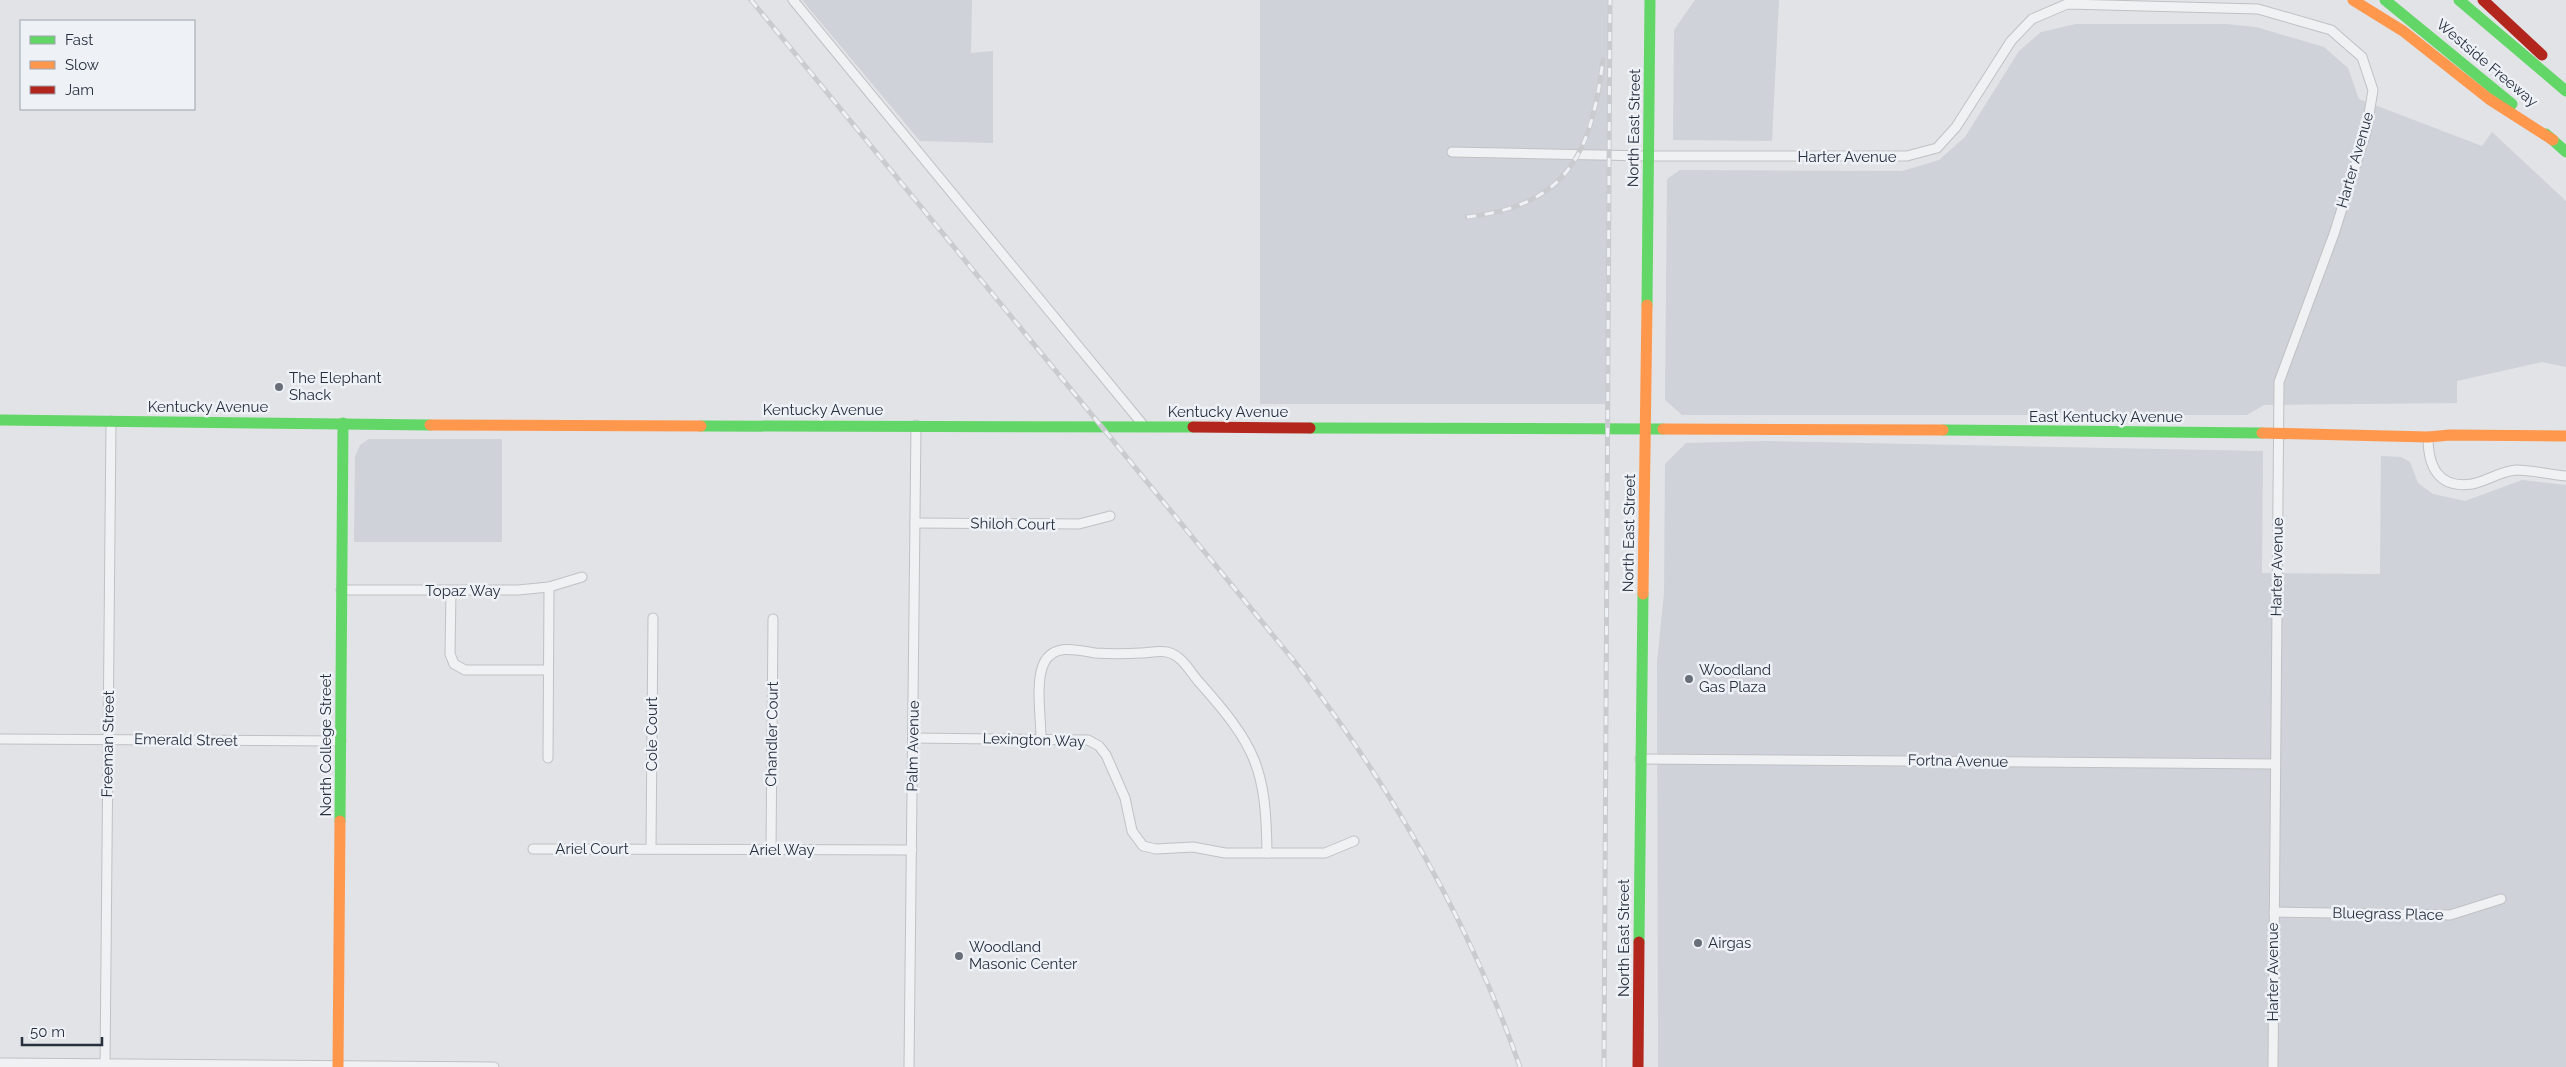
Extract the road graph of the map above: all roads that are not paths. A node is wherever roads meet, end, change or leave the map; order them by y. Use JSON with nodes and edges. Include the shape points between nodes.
{"nodes":[{"id":1,"x":793,"y":0,"type":"edge"},
{"id":2,"x":1650,"y":0,"type":"edge"},
{"id":3,"x":2353,"y":0,"type":"edge"},
{"id":4,"x":2386,"y":0,"type":"edge"},
{"id":5,"x":2459,"y":0,"type":"edge"},
{"id":6,"x":2483,"y":0,"type":"edge"},
{"id":7,"x":2566,"y":78,"type":"edge"},
{"id":8,"x":2566,"y":91,"type":"edge"},
{"id":9,"x":2553,"y":140,"type":"junction"},
{"id":10,"x":1452,"y":152,"type":"dead end"},
{"id":11,"x":2566,"y":152,"type":"edge"},
{"id":12,"x":1648,"y":156,"type":"junction"},
{"id":13,"x":0,"y":420,"type":"edge"},
{"id":14,"x":111,"y":421,"type":"junction"},
{"id":15,"x":343,"y":423,"type":"junction"},
{"id":16,"x":916,"y":425,"type":"junction"},
{"id":17,"x":1144,"y":426,"type":"junction"},
{"id":18,"x":1645,"y":429,"type":"junction"},
{"id":19,"x":2278,"y":433,"type":"junction"},
{"id":20,"x":2566,"y":436,"type":"edge"},
{"id":21,"x":2428,"y":437,"type":"junction"},
{"id":22,"x":2566,"y":476,"type":"edge"},
{"id":23,"x":1110,"y":516,"type":"dead end"},
{"id":24,"x":915,"y":523,"type":"junction"},
{"id":25,"x":582,"y":577,"type":"dead end"},
{"id":26,"x":549,"y":587,"type":"junction"},
{"id":27,"x":341,"y":590,"type":"junction"},
{"id":28,"x":451,"y":591,"type":"junction"},
{"id":29,"x":653,"y":618,"type":"dead end"},
{"id":30,"x":773,"y":619,"type":"dead end"},
{"id":31,"x":548,"y":670,"type":"junction"},
{"id":32,"x":913,"y":738,"type":"junction"},
{"id":33,"x":1041,"y":738,"type":"junction"},
{"id":34,"x":0,"y":739,"type":"edge"},
{"id":35,"x":108,"y":739,"type":"junction"},
{"id":36,"x":341,"y":741,"type":"junction"},
{"id":37,"x":548,"y":758,"type":"dead end"},
{"id":38,"x":1640,"y":759,"type":"junction"},
{"id":39,"x":2275,"y":764,"type":"junction"},
{"id":40,"x":1354,"y":841,"type":"dead end"},
{"id":41,"x":533,"y":849,"type":"dead end"},
{"id":42,"x":652,"y":850,"type":"junction"},
{"id":43,"x":771,"y":850,"type":"junction"},
{"id":44,"x":912,"y":850,"type":"junction"},
{"id":45,"x":1267,"y":853,"type":"junction"},
{"id":46,"x":2501,"y":899,"type":"dead end"},
{"id":47,"x":2274,"y":912,"type":"junction"},
{"id":48,"x":0,"y":1063,"type":"edge"},
{"id":49,"x":105,"y":1065,"type":"edge"},
{"id":50,"x":338,"y":1066,"type":"edge"},
{"id":51,"x":494,"y":1067,"type":"edge"},
{"id":52,"x":909,"y":1067,"type":"edge"},
{"id":53,"x":1638,"y":1067,"type":"edge"},
{"id":54,"x":2273,"y":1067,"type":"edge"}],
"edges":[{"from":1,"to":17,"type":"street"},
{"from":2,"to":12,"type":"main road","name":"North East Street"},
{"from":3,"to":9,"type":"main road","via":[[2403,31],[2489,99]]},
{"from":4,"to":9,"type":"main road","name":"Westside Freeway"},
{"from":5,"to":8,"type":"main road","name":"Westside Freeway"},
{"from":6,"to":7,"type":"main road"},
{"from":9,"to":11,"type":"main road","name":"Westside Freeway"},
{"from":10,"to":12,"type":"street","name":"Harter Avenue"},
{"from":12,"to":18,"type":"main road","name":"North East Street"},
{"from":12,"to":19,"type":"street","name":"Harter Avenue","via":[[1880,158],[1907,156],[1937,148],[1956,127],[2011,41],[2032,20],[2067,4],[2258,9],[2331,30],[2362,57],[2373,90],[2366,132],[2334,234],[2279,382]]},
{"from":13,"to":14,"type":"main road","name":"Kentucky Avenue"},
{"from":14,"to":15,"type":"main road","name":"Kentucky Avenue"},
{"from":14,"to":35,"type":"street","name":"Freeman Street"},
{"from":15,"to":16,"type":"main road","name":"Kentucky Avenue"},
{"from":15,"to":27,"type":"main road","name":"North College Street"},
{"from":16,"to":17,"type":"main road","name":"Kentucky Avenue"},
{"from":16,"to":24,"type":"street","name":"Palm Avenue"},
{"from":17,"to":18,"type":"main road","name":"Kentucky Avenue"},
{"from":18,"to":19,"type":"main road","name":"East Kentucky Avenue"},
{"from":18,"to":38,"type":"main road","name":"North East Street"},
{"from":19,"to":21,"type":"main road","name":"East Kentucky Avenue"},
{"from":19,"to":39,"type":"street","name":"Harter Avenue"},
{"from":20,"to":21,"type":"main road","name":"East Kentucky Avenue"},
{"from":21,"to":22,"type":"street","via":[[2428,455],[2433,468],[2442,479],[2458,485],[2473,484],[2515,470]]},
{"from":23,"to":24,"type":"street","name":"Shiloh Court","via":[[1079,524]]},
{"from":24,"to":32,"type":"street","name":"Palm Avenue"},
{"from":25,"to":26,"type":"street","name":"Topaz Way"},
{"from":26,"to":28,"type":"street","name":"Topaz Way"},
{"from":26,"to":31,"type":"street"},
{"from":27,"to":28,"type":"street","name":"Topaz Way"},
{"from":27,"to":36,"type":"main road","name":"North College Street"},
{"from":28,"to":31,"type":"street","via":[[450,654],[454,664],[464,670]]},
{"from":29,"to":42,"type":"street","name":"Cole Court"},
{"from":30,"to":43,"type":"street","name":"Chandler Court"},
{"from":31,"to":37,"type":"street"},
{"from":32,"to":33,"type":"street","name":"Lexington Way"},
{"from":32,"to":44,"type":"street","name":"Palm Avenue"},
{"from":33,"to":45,"type":"street","name":"Lexington Way","via":[[1088,740],[1099,746],[1125,798],[1132,831],[1143,846]]},
{"from":33,"to":45,"type":"street","via":[[1039,678],[1049,655],[1061,649],[1097,653],[1168,652],[1181,659],[1248,743],[1258,764],[1263,787]]},
{"from":34,"to":35,"type":"street","name":"Emerald Street"},
{"from":35,"to":36,"type":"street","name":"Emerald Street"},
{"from":35,"to":49,"type":"street","name":"Freeman Street"},
{"from":36,"to":50,"type":"main road","name":"North College Street"},
{"from":38,"to":39,"type":"street","name":"Fortna Avenue"},
{"from":38,"to":53,"type":"main road","name":"North East Street"},
{"from":39,"to":47,"type":"street","name":"Harter Avenue"},
{"from":40,"to":45,"type":"street","via":[[1325,853]]},
{"from":41,"to":42,"type":"street","name":"Ariel Court"},
{"from":42,"to":43,"type":"street","name":"Ariel Way"},
{"from":43,"to":44,"type":"street","name":"Ariel Way"},
{"from":44,"to":52,"type":"street","name":"Palm Avenue"},
{"from":46,"to":47,"type":"street","name":"Bluegrass Place","via":[[2450,915]]},
{"from":47,"to":54,"type":"street","name":"Harter Avenue"},
{"from":48,"to":49,"type":"street"},
{"from":49,"to":50,"type":"street"},
{"from":50,"to":51,"type":"street"}]}
